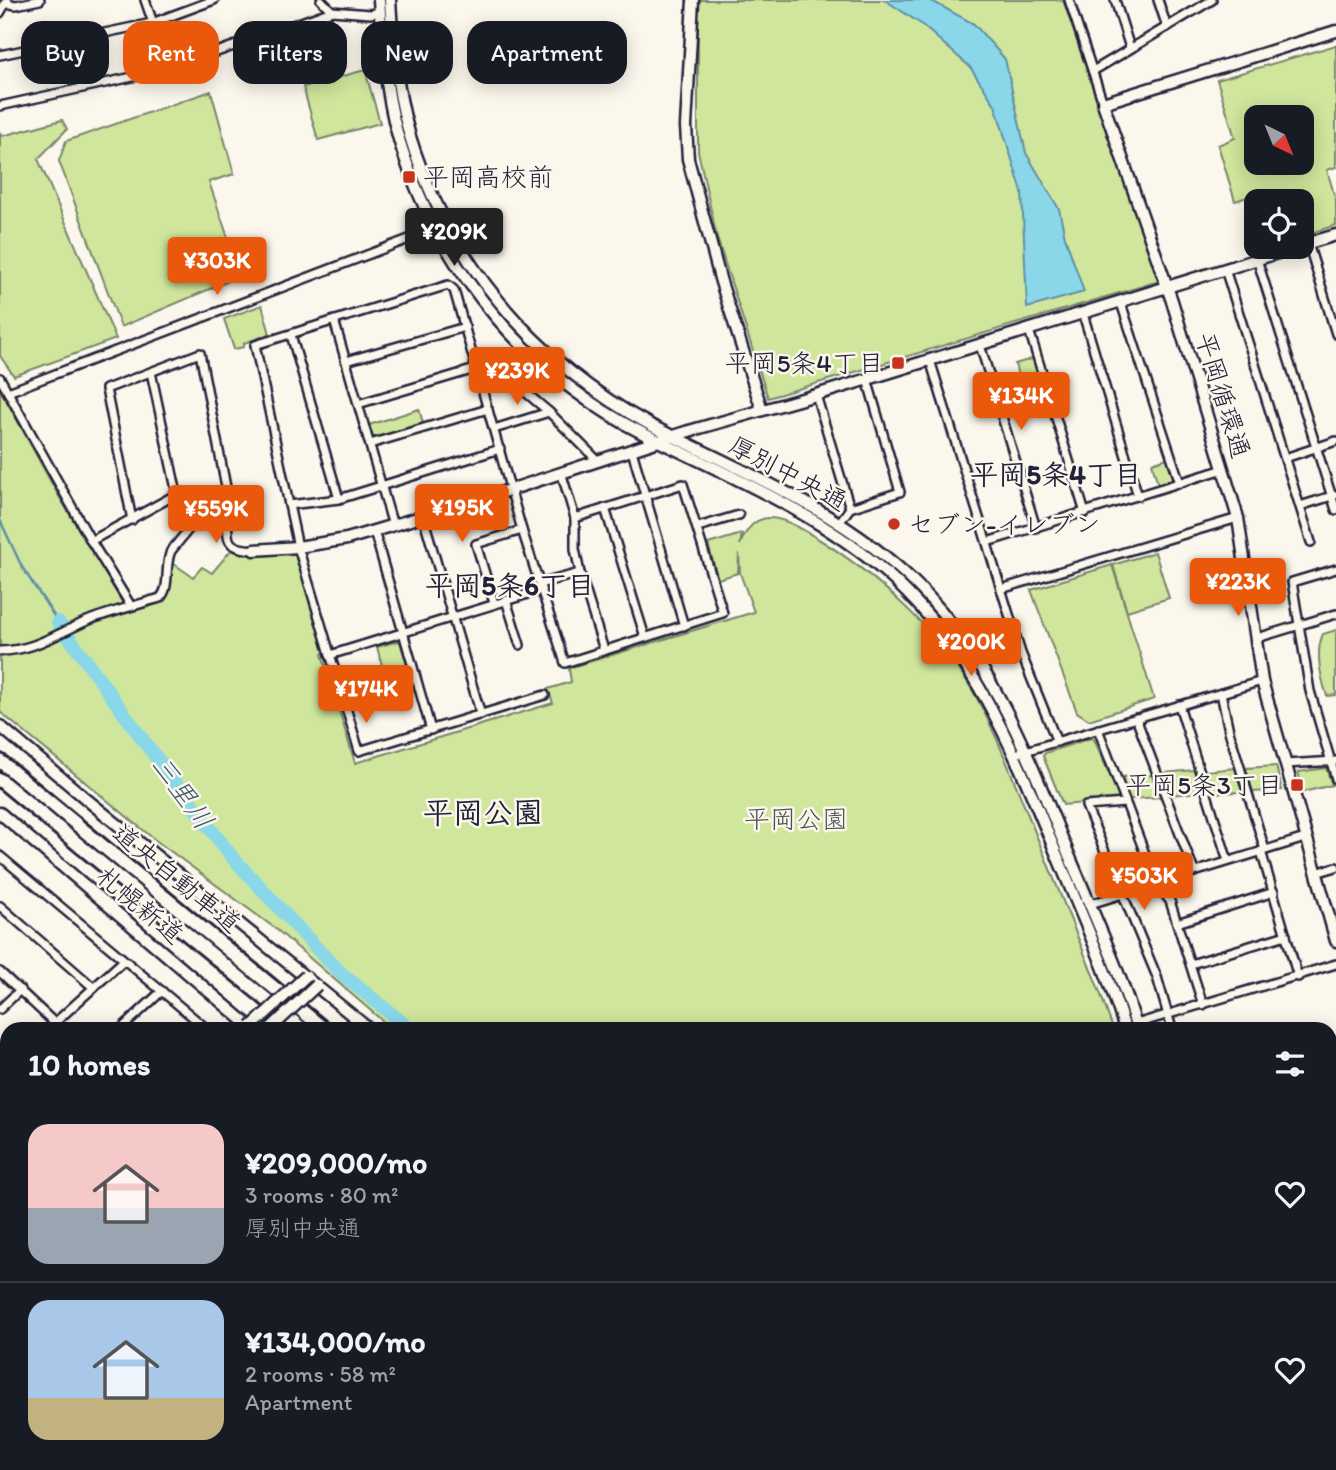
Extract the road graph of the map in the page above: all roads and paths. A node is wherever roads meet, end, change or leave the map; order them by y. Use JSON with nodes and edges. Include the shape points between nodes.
{"nodes":[{"id":1,"x":40,"y":0,"type":"edge"},
{"id":2,"x":145,"y":0,"type":"edge"},
{"id":3,"x":214,"y":0,"type":"edge"},
{"id":4,"x":321,"y":0,"type":"edge"},
{"id":5,"x":379,"y":0,"type":"edge"},
{"id":6,"x":390,"y":0,"type":"edge"},
{"id":7,"x":693,"y":0,"type":"edge"},
{"id":8,"x":1069,"y":0,"type":"edge"},
{"id":9,"x":1115,"y":0,"type":"edge"},
{"id":10,"x":1158,"y":0,"type":"edge"},
{"id":11,"x":1212,"y":0,"type":"edge"},
{"id":12,"x":6,"y":2,"type":"edge"},
{"id":13,"x":1201,"y":3,"type":"edge"},
{"id":14,"x":332,"y":12,"type":"junction"},
{"id":15,"x":380,"y":12,"type":"junction"},
{"id":16,"x":0,"y":13,"type":"edge"},
{"id":17,"x":151,"y":21,"type":"edge"},
{"id":18,"x":157,"y":21,"type":"edge"},
{"id":19,"x":1167,"y":27,"type":"junction"},
{"id":20,"x":123,"y":29,"type":"edge"},
{"id":21,"x":1336,"y":31,"type":"edge"},
{"id":22,"x":1130,"y":48,"type":"junction"},
{"id":23,"x":219,"y":52,"type":"edge"},
{"id":24,"x":0,"y":55,"type":"edge"},
{"id":25,"x":1093,"y":71,"type":"junction"},
{"id":26,"x":123,"y":79,"type":"edge"},
{"id":27,"x":1103,"y":103,"type":"junction"},
{"id":28,"x":0,"y":106,"type":"edge"},
{"id":29,"x":435,"y":229,"type":"junction"},
{"id":30,"x":1336,"y":235,"type":"edge"},
{"id":31,"x":1314,"y":241,"type":"edge"},
{"id":32,"x":1257,"y":259,"type":"joint"},
{"id":33,"x":1310,"y":259,"type":"edge"},
{"id":34,"x":1225,"y":269,"type":"junction"},
{"id":35,"x":1167,"y":287,"type":"junction"},
{"id":36,"x":1121,"y":303,"type":"junction"},
{"id":37,"x":1083,"y":314,"type":"junction"},
{"id":38,"x":334,"y":320,"type":"junction"},
{"id":39,"x":464,"y":327,"type":"junction"},
{"id":40,"x":1029,"y":330,"type":"junction"},
{"id":41,"x":1336,"y":334,"type":"edge"},
{"id":42,"x":290,"y":335,"type":"junction"},
{"id":43,"x":979,"y":345,"type":"junction"},
{"id":44,"x":930,"y":360,"type":"junction"},
{"id":45,"x":346,"y":361,"type":"junction"},
{"id":46,"x":476,"y":368,"type":"junction"},
{"id":47,"x":151,"y":372,"type":"junction"},
{"id":48,"x":0,"y":378,"type":"edge"},
{"id":49,"x":867,"y":380,"type":"junction"},
{"id":50,"x":8,"y":392,"type":"junction"},
{"id":51,"x":817,"y":395,"type":"junction"},
{"id":52,"x":358,"y":404,"type":"junction"},
{"id":53,"x":488,"y":409,"type":"junction"},
{"id":54,"x":762,"y":410,"type":"junction"},
{"id":55,"x":548,"y":412,"type":"junction"},
{"id":56,"x":494,"y":429,"type":"junction"},
{"id":57,"x":672,"y":437,"type":"junction"},
{"id":58,"x":660,"y":441,"type":"junction"},
{"id":59,"x":1336,"y":441,"type":"edge"},
{"id":60,"x":370,"y":444,"type":"junction"},
{"id":61,"x":1317,"y":447,"type":"junction"},
{"id":62,"x":500,"y":449,"type":"junction"},
{"id":63,"x":632,"y":451,"type":"junction"},
{"id":64,"x":1284,"y":458,"type":"junction"},
{"id":65,"x":598,"y":461,"type":"junction"},
{"id":66,"x":1224,"y":469,"type":"junction"},
{"id":67,"x":561,"y":472,"type":"junction"},
{"id":68,"x":1180,"y":483,"type":"junction"},
{"id":69,"x":382,"y":486,"type":"junction"},
{"id":70,"x":512,"y":488,"type":"junction"},
{"id":71,"x":1334,"y":495,"type":"edge"},
{"id":72,"x":644,"y":496,"type":"junction"},
{"id":73,"x":1138,"y":496,"type":"junction"},
{"id":74,"x":224,"y":498,"type":"junction"},
{"id":75,"x":339,"y":499,"type":"junction"},
{"id":76,"x":289,"y":505,"type":"junction"},
{"id":77,"x":1300,"y":506,"type":"junction"},
{"id":78,"x":605,"y":508,"type":"junction"},
{"id":79,"x":850,"y":508,"type":"junction"},
{"id":80,"x":1336,"y":510,"type":"edge"},
{"id":81,"x":1085,"y":513,"type":"junction"},
{"id":82,"x":739,"y":515,"type":"dead end"},
{"id":83,"x":423,"y":516,"type":"junction"},
{"id":84,"x":1238,"y":517,"type":"junction"},
{"id":85,"x":575,"y":518,"type":"junction"},
{"id":86,"x":132,"y":520,"type":"junction"},
{"id":87,"x":839,"y":523,"type":"junction"},
{"id":88,"x":393,"y":526,"type":"junction"},
{"id":89,"x":698,"y":527,"type":"junction"},
{"id":90,"x":1036,"y":528,"type":"junction"},
{"id":91,"x":522,"y":530,"type":"junction"},
{"id":92,"x":374,"y":531,"type":"junction"},
{"id":93,"x":91,"y":541,"type":"junction"},
{"id":94,"x":987,"y":542,"type":"junction"},
{"id":95,"x":1311,"y":542,"type":"dead end"},
{"id":96,"x":298,"y":547,"type":"junction"},
{"id":97,"x":254,"y":550,"type":"joint"},
{"id":98,"x":1336,"y":569,"type":"edge"},
{"id":99,"x":580,"y":573,"type":"junction"},
{"id":100,"x":540,"y":587,"type":"junction"},
{"id":101,"x":1001,"y":589,"type":"junction"},
{"id":102,"x":506,"y":600,"type":"junction"},
{"id":103,"x":494,"y":603,"type":"junction"},
{"id":104,"x":131,"y":606,"type":"junction"},
{"id":105,"x":1336,"y":614,"type":"edge"},
{"id":106,"x":452,"y":617,"type":"junction"},
{"id":107,"x":684,"y":626,"type":"junction"},
{"id":108,"x":1299,"y":626,"type":"junction"},
{"id":109,"x":402,"y":632,"type":"junction"},
{"id":110,"x":645,"y":638,"type":"junction"},
{"id":111,"x":1257,"y":638,"type":"junction"},
{"id":112,"x":520,"y":645,"type":"dead end"},
{"id":113,"x":604,"y":650,"type":"junction"},
{"id":114,"x":0,"y":651,"type":"edge"},
{"id":115,"x":330,"y":655,"type":"junction"},
{"id":116,"x":415,"y":679,"type":"junction"},
{"id":117,"x":1262,"y":681,"type":"junction"},
{"id":118,"x":1221,"y":693,"type":"junction"},
{"id":119,"x":545,"y":695,"type":"dead end"},
{"id":120,"x":344,"y":703,"type":"junction"},
{"id":121,"x":1180,"y":705,"type":"junction"},
{"id":122,"x":481,"y":715,"type":"junction"},
{"id":123,"x":1136,"y":718,"type":"junction"},
{"id":124,"x":0,"y":726,"type":"edge"},
{"id":125,"x":1098,"y":729,"type":"junction"},
{"id":126,"x":431,"y":730,"type":"junction"},
{"id":127,"x":1058,"y":742,"type":"junction"},
{"id":128,"x":1020,"y":753,"type":"junction"},
{"id":129,"x":0,"y":761,"type":"edge"},
{"id":130,"x":1333,"y":761,"type":"edge"},
{"id":131,"x":1285,"y":764,"type":"junction"},
{"id":132,"x":1336,"y":779,"type":"edge"},
{"id":133,"x":0,"y":780,"type":"edge"},
{"id":134,"x":1125,"y":803,"type":"junction"},
{"id":135,"x":0,"y":813,"type":"edge"},
{"id":136,"x":1306,"y":838,"type":"junction"},
{"id":137,"x":1263,"y":850,"type":"junction"},
{"id":138,"x":2,"y":861,"type":"edge"},
{"id":139,"x":1228,"y":861,"type":"junction"},
{"id":140,"x":1336,"y":867,"type":"edge"},
{"id":141,"x":1194,"y":871,"type":"junction"},
{"id":142,"x":1316,"y":873,"type":"junction"},
{"id":143,"x":1156,"y":883,"type":"junction"},
{"id":144,"x":1274,"y":892,"type":"junction"},
{"id":145,"x":1121,"y":894,"type":"junction"},
{"id":146,"x":1090,"y":904,"type":"junction"},
{"id":147,"x":0,"y":906,"type":"edge"},
{"id":148,"x":1177,"y":923,"type":"junction"},
{"id":149,"x":1286,"y":935,"type":"junction"},
{"id":150,"x":1336,"y":941,"type":"edge"},
{"id":151,"x":123,"y":961,"type":"junction"},
{"id":152,"x":1191,"y":964,"type":"junction"},
{"id":153,"x":1336,"y":964,"type":"edge"},
{"id":154,"x":0,"y":972,"type":"edge"},
{"id":155,"x":306,"y":976,"type":"junction"},
{"id":156,"x":1298,"y":977,"type":"junction"},
{"id":157,"x":317,"y":985,"type":"junction"},
{"id":158,"x":94,"y":988,"type":"junction"},
{"id":159,"x":20,"y":990,"type":"junction"},
{"id":160,"x":162,"y":991,"type":"junction"},
{"id":161,"x":1203,"y":1005,"type":"junction"},
{"id":162,"x":0,"y":1009,"type":"edge"},
{"id":163,"x":1168,"y":1016,"type":"junction"},
{"id":164,"x":54,"y":1022,"type":"edge"},
{"id":165,"x":62,"y":1022,"type":"edge"},
{"id":166,"x":129,"y":1022,"type":"edge"},
{"id":167,"x":199,"y":1022,"type":"edge"},
{"id":168,"x":244,"y":1022,"type":"edge"},
{"id":169,"x":257,"y":1022,"type":"edge"},
{"id":170,"x":277,"y":1022,"type":"edge"},
{"id":171,"x":294,"y":1022,"type":"edge"},
{"id":172,"x":316,"y":1022,"type":"edge"},
{"id":173,"x":361,"y":1022,"type":"edge"},
{"id":174,"x":1122,"y":1022,"type":"edge"},
{"id":175,"x":1134,"y":1022,"type":"edge"},
{"id":176,"x":1151,"y":1022,"type":"edge"},
{"id":177,"x":1170,"y":1022,"type":"edge"}],
"edges":[{"from":1,"to":12,"type":"street","via":[[16,5]]},
{"from":2,"to":17,"type":"street"},
{"from":3,"to":18,"type":"street"},
{"from":4,"to":14,"type":"street"},
{"from":5,"to":15,"type":"street","name":"厚別中央通"},
{"from":6,"to":57,"type":"street","name":"厚別中央通","via":[[402,103],[415,151],[458,246],[502,307],[549,355],[604,397]]},
{"from":7,"to":54,"type":"street","via":[[688,159]]},
{"from":8,"to":25,"type":"street"},
{"from":9,"to":22,"type":"street"},
{"from":10,"to":19,"type":"street"},
{"from":11,"to":13,"type":"street"},
{"from":12,"to":16,"type":"street"},
{"from":13,"to":19,"type":"street"},
{"from":14,"to":15,"type":"street"},
{"from":14,"to":23,"type":"street"},
{"from":15,"to":29,"type":"street","name":"厚別中央通","via":[[382,51],[402,151]]},
{"from":19,"to":22,"type":"street"},
{"from":20,"to":24,"type":"street"},
{"from":21,"to":27,"type":"street"},
{"from":22,"to":25,"type":"street"},
{"from":25,"to":27,"type":"street"},
{"from":26,"to":28,"type":"street"},
{"from":27,"to":35,"type":"street","name":"平岡循環通"},
{"from":29,"to":50,"type":"street"},
{"from":29,"to":58,"type":"street","name":"厚別中央通","via":[[494,317],[533,356],[570,388]]},
{"from":30,"to":31,"type":"street"},
{"from":32,"to":34,"type":"street"},
{"from":32,"to":61,"type":"street"},
{"from":33,"to":41,"type":"street"},
{"from":34,"to":35,"type":"street"},
{"from":34,"to":64,"type":"street"},
{"from":35,"to":36,"type":"street"},
{"from":35,"to":66,"type":"street","name":"平岡循環通"},
{"from":36,"to":37,"type":"street"},
{"from":36,"to":68,"type":"street"},
{"from":37,"to":40,"type":"street"},
{"from":37,"to":73,"type":"street"},
{"from":38,"to":39,"type":"street","via":[[448,285],[454,290]]},
{"from":38,"to":42,"type":"street"},
{"from":38,"to":45,"type":"street"},
{"from":39,"to":45,"type":"street"},
{"from":39,"to":46,"type":"street"},
{"from":40,"to":43,"type":"street"},
{"from":40,"to":81,"type":"street"},
{"from":42,"to":75,"type":"street"},
{"from":42,"to":76,"type":"street","via":[[255,345]]},
{"from":43,"to":44,"type":"street"},
{"from":43,"to":90,"type":"street"},
{"from":44,"to":49,"type":"street"},
{"from":44,"to":94,"type":"street"},
{"from":45,"to":52,"type":"street"},
{"from":46,"to":52,"type":"street"},
{"from":46,"to":53,"type":"street"},
{"from":46,"to":55,"type":"street","via":[[492,364]]},
{"from":47,"to":74,"type":"street","via":[[200,353],[226,487]]},
{"from":47,"to":86,"type":"street","via":[[177,494]]},
{"from":47,"to":86,"type":"street","via":[[106,388]]},
{"from":48,"to":50,"type":"street"},
{"from":49,"to":51,"type":"street"},
{"from":49,"to":79,"type":"street","via":[[900,492]]},
{"from":50,"to":93,"type":"street"},
{"from":51,"to":54,"type":"street"},
{"from":51,"to":79,"type":"street"},
{"from":52,"to":60,"type":"street"},
{"from":53,"to":56,"type":"street"},
{"from":53,"to":60,"type":"street"},
{"from":54,"to":57,"type":"street"},
{"from":55,"to":56,"type":"street"},
{"from":55,"to":65,"type":"street"},
{"from":56,"to":62,"type":"street"},
{"from":57,"to":58,"type":"street"},
{"from":57,"to":87,"type":"street","name":"厚別中央通"},
{"from":58,"to":63,"type":"street"},
{"from":58,"to":128,"type":"street","name":"厚別中央通","via":[[810,520],[893,579],[961,655]]},
{"from":59,"to":61,"type":"street"},
{"from":60,"to":69,"type":"street"},
{"from":61,"to":64,"type":"street"},
{"from":61,"to":71,"type":"street"},
{"from":62,"to":69,"type":"street"},
{"from":62,"to":70,"type":"street"},
{"from":63,"to":65,"type":"street"},
{"from":63,"to":72,"type":"street"},
{"from":64,"to":77,"type":"street"},
{"from":65,"to":67,"type":"street"},
{"from":66,"to":68,"type":"street"},
{"from":66,"to":84,"type":"street","name":"平岡循環通"},
{"from":67,"to":70,"type":"street"},
{"from":67,"to":85,"type":"street"},
{"from":68,"to":73,"type":"street"},
{"from":69,"to":75,"type":"street"},
{"from":69,"to":88,"type":"street"},
{"from":70,"to":83,"type":"street"},
{"from":70,"to":91,"type":"street"},
{"from":71,"to":77,"type":"street"},
{"from":71,"to":80,"type":"street"},
{"from":72,"to":78,"type":"street"},
{"from":72,"to":89,"type":"street","via":[[683,484]]},
{"from":72,"to":107,"type":"street"},
{"from":73,"to":81,"type":"street"},
{"from":74,"to":97,"type":"street","via":[[229,512],[228,539]]},
{"from":74,"to":104,"type":"street","via":[[209,504],[171,551],[164,594]]},
{"from":75,"to":76,"type":"street"},
{"from":76,"to":96,"type":"street"},
{"from":77,"to":95,"type":"street"},
{"from":78,"to":85,"type":"street"},
{"from":78,"to":110,"type":"street"},
{"from":79,"to":87,"type":"street"},
{"from":81,"to":90,"type":"street"},
{"from":82,"to":89,"type":"street"},
{"from":83,"to":88,"type":"street"},
{"from":83,"to":106,"type":"street"},
{"from":84,"to":101,"type":"street"},
{"from":84,"to":111,"type":"street","name":"平岡循環通"},
{"from":85,"to":99,"type":"street"},
{"from":86,"to":93,"type":"street"},
{"from":87,"to":128,"type":"street","name":"厚別中央通","via":[[901,570],[957,630],[995,686]]},
{"from":88,"to":92,"type":"street"},
{"from":89,"to":107,"type":"street","via":[[723,613]]},
{"from":90,"to":94,"type":"street"},
{"from":91,"to":100,"type":"street"},
{"from":91,"to":103,"type":"street","via":[[477,544]]},
{"from":92,"to":96,"type":"street"},
{"from":92,"to":109,"type":"street"},
{"from":93,"to":104,"type":"street"},
{"from":94,"to":101,"type":"street"},
{"from":96,"to":97,"type":"street"},
{"from":96,"to":115,"type":"street"},
{"from":98,"to":108,"type":"street","via":[[1292,582]]},
{"from":99,"to":100,"type":"street"},
{"from":99,"to":113,"type":"street"},
{"from":100,"to":102,"type":"street"},
{"from":100,"to":113,"type":"street","via":[[565,663]]},
{"from":101,"to":127,"type":"street","via":[[1021,653]]},
{"from":102,"to":103,"type":"street"},
{"from":102,"to":112,"type":"street"},
{"from":103,"to":106,"type":"street"},
{"from":104,"to":114,"type":"street","via":[[20,650]]},
{"from":105,"to":108,"type":"street"},
{"from":106,"to":109,"type":"street"},
{"from":106,"to":122,"type":"street"},
{"from":107,"to":110,"type":"street"},
{"from":108,"to":111,"type":"street"},
{"from":108,"to":130,"type":"street","via":[[1310,691]]},
{"from":109,"to":115,"type":"street"},
{"from":109,"to":116,"type":"street"},
{"from":110,"to":113,"type":"street"},
{"from":111,"to":117,"type":"street","name":"平岡循環通"},
{"from":115,"to":120,"type":"street"},
{"from":116,"to":120,"type":"street"},
{"from":116,"to":126,"type":"street"},
{"from":117,"to":118,"type":"street"},
{"from":117,"to":131,"type":"street","name":"平岡循環通"},
{"from":118,"to":121,"type":"street"},
{"from":118,"to":137,"type":"street"},
{"from":119,"to":122,"type":"street"},
{"from":120,"to":126,"type":"street","via":[[361,752]]},
{"from":121,"to":123,"type":"street"},
{"from":121,"to":139,"type":"street"},
{"from":122,"to":126,"type":"street"},
{"from":123,"to":125,"type":"street"},
{"from":123,"to":141,"type":"street"},
{"from":124,"to":155,"type":"street","name":"札幌新道"},
{"from":125,"to":127,"type":"street"},
{"from":125,"to":134,"type":"street"},
{"from":127,"to":128,"type":"street"},
{"from":128,"to":146,"type":"street","name":"厚別中央通"},
{"from":128,"to":174,"type":"street","name":"厚別中央通"},
{"from":129,"to":172,"type":"highway","name":"道央自動車道"},
{"from":130,"to":131,"type":"street"},
{"from":130,"to":132,"type":"street"},
{"from":131,"to":136,"type":"street","name":"平岡循環通"},
{"from":133,"to":171,"type":"highway","name":"道央自動車道"},
{"from":134,"to":143,"type":"street"},
{"from":134,"to":145,"type":"street","via":[[1086,806]]},
{"from":135,"to":168,"type":"street","name":"札幌新道"},
{"from":136,"to":137,"type":"street"},
{"from":136,"to":142,"type":"street","name":"平岡循環通"},
{"from":137,"to":139,"type":"street"},
{"from":137,"to":144,"type":"street"},
{"from":138,"to":151,"type":"street"},
{"from":139,"to":141,"type":"street"},
{"from":140,"to":142,"type":"street"},
{"from":141,"to":143,"type":"street"},
{"from":142,"to":150,"type":"street","name":"平岡循環通"},
{"from":143,"to":145,"type":"street"},
{"from":143,"to":148,"type":"street","via":[[1170,901]]},
{"from":144,"to":148,"type":"street"},
{"from":144,"to":149,"type":"street"},
{"from":145,"to":146,"type":"street"},
{"from":145,"to":163,"type":"street","via":[[1157,977]]},
{"from":146,"to":175,"type":"street","name":"厚別中央通"},
{"from":147,"to":158,"type":"street"},
{"from":148,"to":152,"type":"street"},
{"from":149,"to":152,"type":"street"},
{"from":149,"to":156,"type":"street"},
{"from":151,"to":158,"type":"street"},
{"from":151,"to":160,"type":"street"},
{"from":152,"to":161,"type":"street"},
{"from":153,"to":156,"type":"street"},
{"from":154,"to":159,"type":"street"},
{"from":155,"to":157,"type":"street","name":"札幌新道"},
{"from":155,"to":169,"type":"street","bridge":true},
{"from":156,"to":161,"type":"street"},
{"from":157,"to":170,"type":"street","bridge":true},
{"from":157,"to":173,"type":"street","name":"札幌新道"},
{"from":158,"to":165,"type":"street"},
{"from":159,"to":162,"type":"street"},
{"from":159,"to":164,"type":"street"},
{"from":160,"to":166,"type":"street"},
{"from":160,"to":167,"type":"street"},
{"from":161,"to":163,"type":"street"},
{"from":163,"to":176,"type":"street"},
{"from":163,"to":177,"type":"street"}]}
